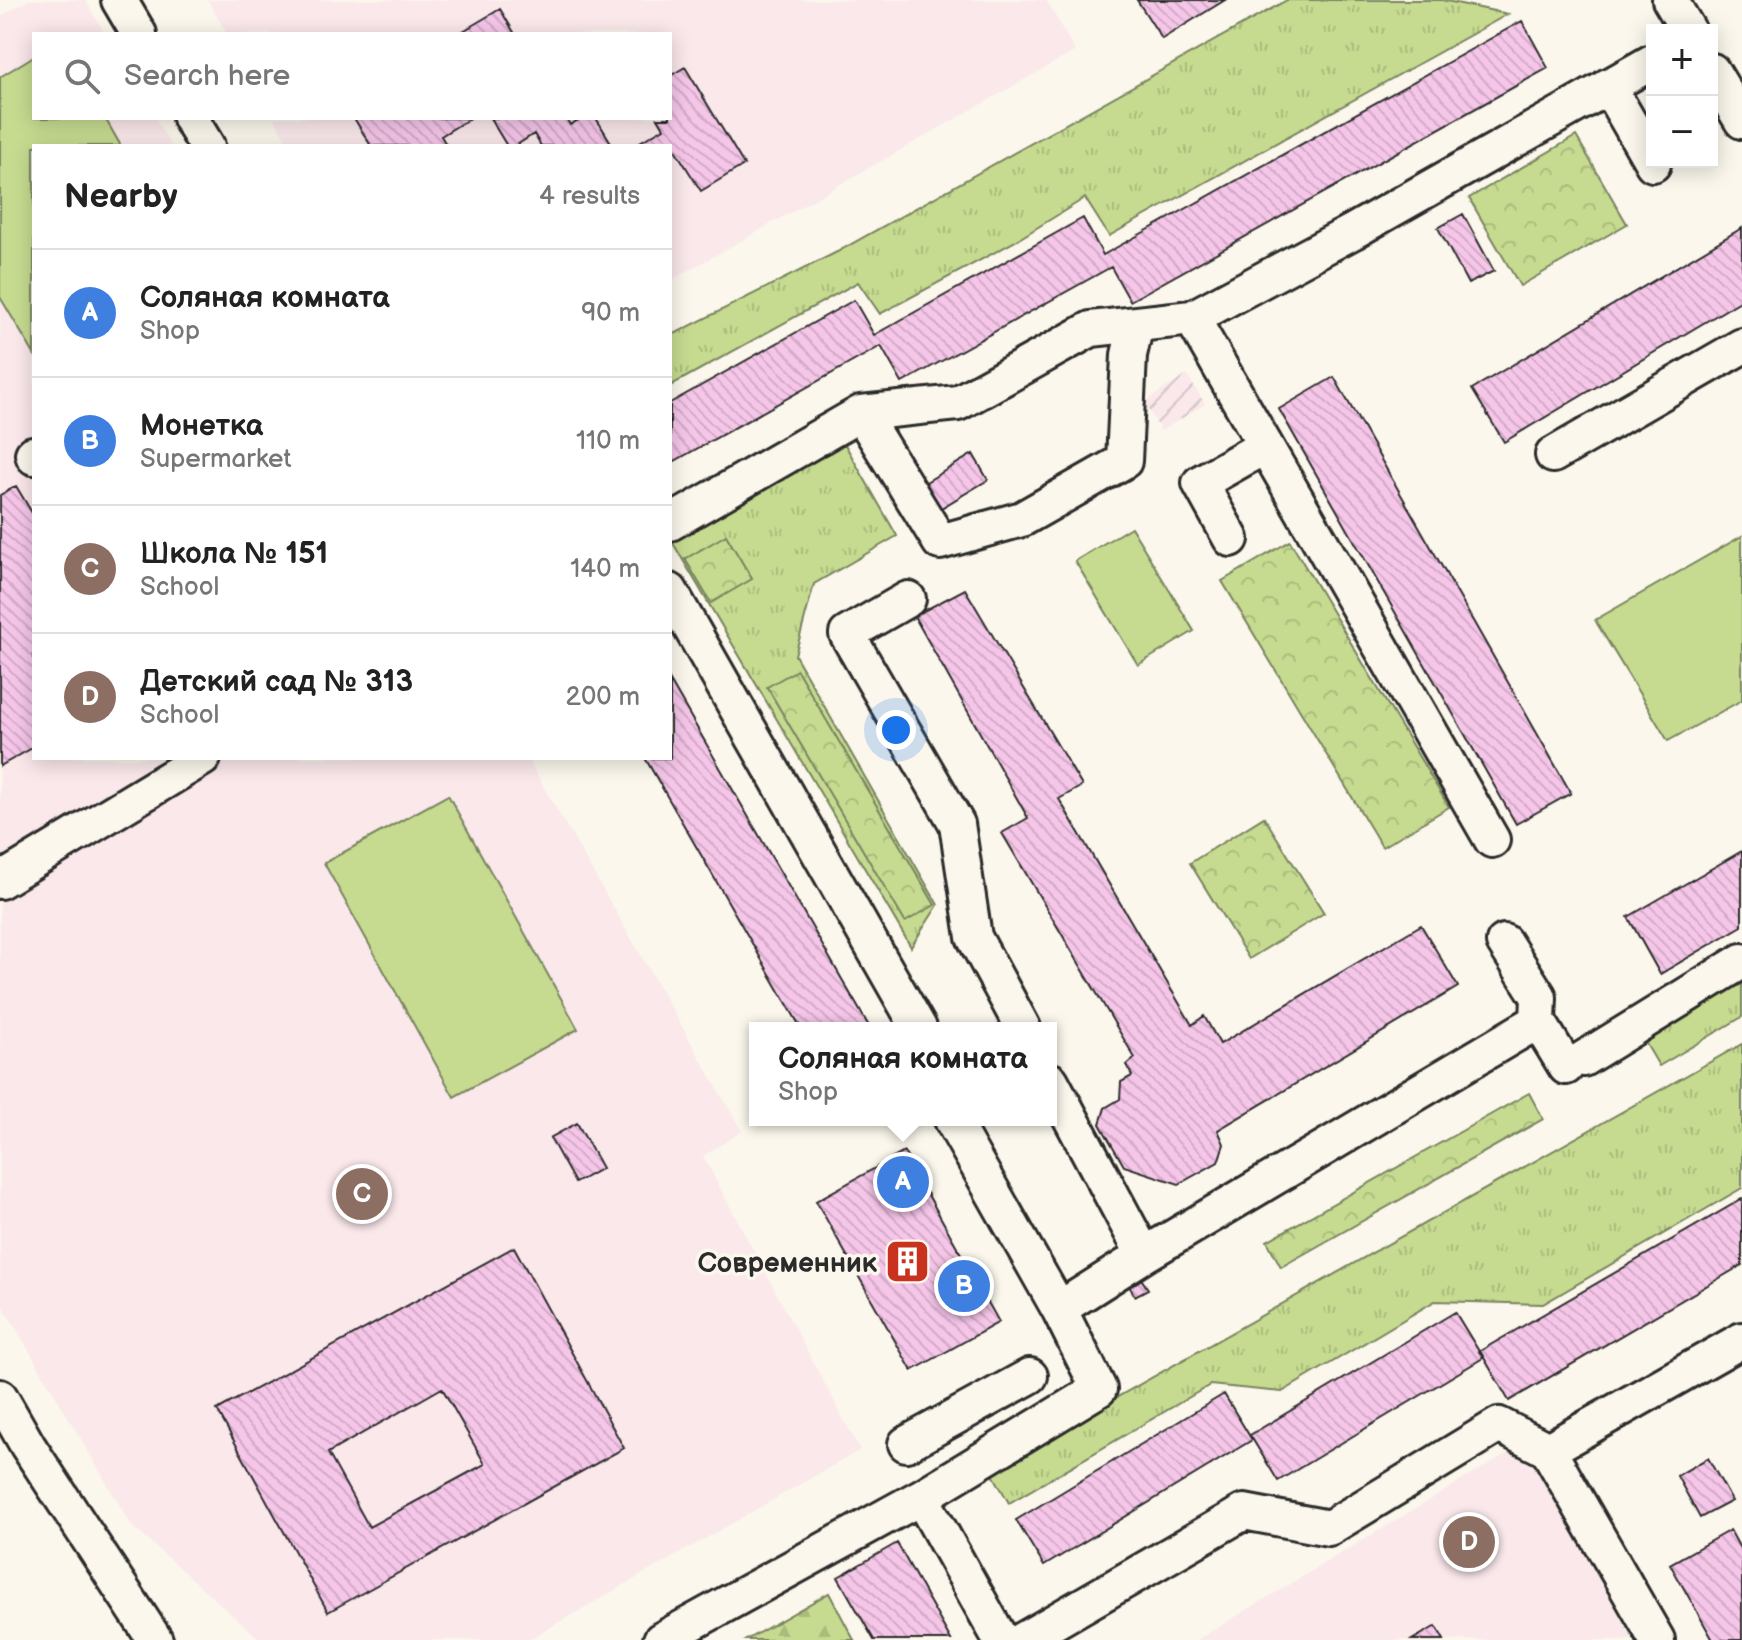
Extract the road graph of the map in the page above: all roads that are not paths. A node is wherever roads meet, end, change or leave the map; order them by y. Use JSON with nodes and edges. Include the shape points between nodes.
{"nodes":[{"id":1,"x":119,"y":0,"type":"edge"},
{"id":2,"x":1670,"y":0,"type":"edge"},
{"id":3,"x":1684,"y":24,"type":"edge"},
{"id":4,"x":138,"y":32,"type":"edge"},
{"id":5,"x":1646,"y":65,"type":"edge"},
{"id":6,"x":1718,"y":81,"type":"edge"},
{"id":7,"x":1608,"y":86,"type":"junction"},
{"id":8,"x":191,"y":120,"type":"edge"},
{"id":9,"x":1742,"y":121,"type":"edge"},
{"id":10,"x":206,"y":144,"type":"edge"},
{"id":11,"x":1646,"y":152,"type":"edge"},
{"id":12,"x":1192,"y":318,"type":"junction"},
{"id":13,"x":1136,"y":324,"type":"junction"},
{"id":14,"x":1742,"y":346,"type":"edge"},
{"id":15,"x":861,"y":413,"type":"junction"},
{"id":16,"x":1265,"y":446,"type":"junction"},
{"id":17,"x":1553,"y":455,"type":"dead end"},
{"id":18,"x":672,"y":522,"type":"edge"},
{"id":19,"x":1231,"y":539,"type":"dead end"},
{"id":20,"x":672,"y":595,"type":"edge"},
{"id":21,"x":908,"y":599,"type":"dead end"},
{"id":22,"x":200,"y":760,"type":"edge"},
{"id":23,"x":1492,"y":840,"type":"dead end"},
{"id":24,"x":0,"y":881,"type":"edge"},
{"id":25,"x":1504,"y":942,"type":"dead end"},
{"id":26,"x":1742,"y":961,"type":"edge"},
{"id":27,"x":1538,"y":1021,"type":"junction"},
{"id":28,"x":916,"y":1022,"type":"edge"},
{"id":29,"x":1020,"y":1022,"type":"edge"},
{"id":30,"x":1057,"y":1092,"type":"edge"},
{"id":31,"x":955,"y":1126,"type":"edge"},
{"id":32,"x":1144,"y":1255,"type":"junction"},
{"id":33,"x":1059,"y":1309,"type":"junction"},
{"id":34,"x":1742,"y":1340,"type":"edge"},
{"id":35,"x":1030,"y":1376,"type":"dead end"},
{"id":36,"x":0,"y":1397,"type":"edge"},
{"id":37,"x":906,"y":1444,"type":"dead end"},
{"id":38,"x":1548,"y":1450,"type":"junction"},
{"id":39,"x":921,"y":1497,"type":"junction"},
{"id":40,"x":1063,"y":1631,"type":"edge"},
{"id":41,"x":155,"y":1640,"type":"edge"},
{"id":42,"x":661,"y":1640,"type":"edge"},
{"id":43,"x":1001,"y":1640,"type":"edge"},
{"id":44,"x":1023,"y":1640,"type":"edge"},
{"id":45,"x":1657,"y":1640,"type":"edge"}],
"edges":[{"from":1,"to":4,"type":"street"},
{"from":2,"to":3,"type":"street"},
{"from":5,"to":7,"type":"street"},
{"from":6,"to":9,"type":"street"},
{"from":7,"to":11,"type":"street"},
{"from":7,"to":12,"type":"street"},
{"from":8,"to":10,"type":"street"},
{"from":12,"to":13,"type":"street"},
{"from":12,"to":16,"type":"street"},
{"from":13,"to":15,"type":"street","via":[[1091,329],[958,403]]},
{"from":13,"to":15,"type":"street","via":[[1129,355],[1124,461],[1022,519],[940,542]]},
{"from":14,"to":17,"type":"street"},
{"from":15,"to":18,"type":"street"},
{"from":16,"to":19,"type":"street","via":[[1200,483]]},
{"from":16,"to":23,"type":"street"},
{"from":20,"to":28,"type":"street"},
{"from":21,"to":29,"type":"street","via":[[847,634],[957,824],[974,937]]},
{"from":22,"to":24,"type":"street"},
{"from":25,"to":27,"type":"street","via":[[1539,997]]},
{"from":26,"to":27,"type":"street","via":[[1574,1063]]},
{"from":27,"to":32,"type":"street"},
{"from":30,"to":32,"type":"street"},
{"from":31,"to":33,"type":"street"},
{"from":32,"to":33,"type":"street"},
{"from":33,"to":39,"type":"street","via":[[1099,1389]]},
{"from":34,"to":38,"type":"street"},
{"from":35,"to":37,"type":"street"},
{"from":36,"to":41,"type":"street"},
{"from":38,"to":40,"type":"street","via":[[1499,1425],[1329,1528],[1244,1512]]},
{"from":38,"to":45,"type":"street"},
{"from":39,"to":42,"type":"street"},
{"from":39,"to":43,"type":"street"},
{"from":40,"to":44,"type":"street"}]}
